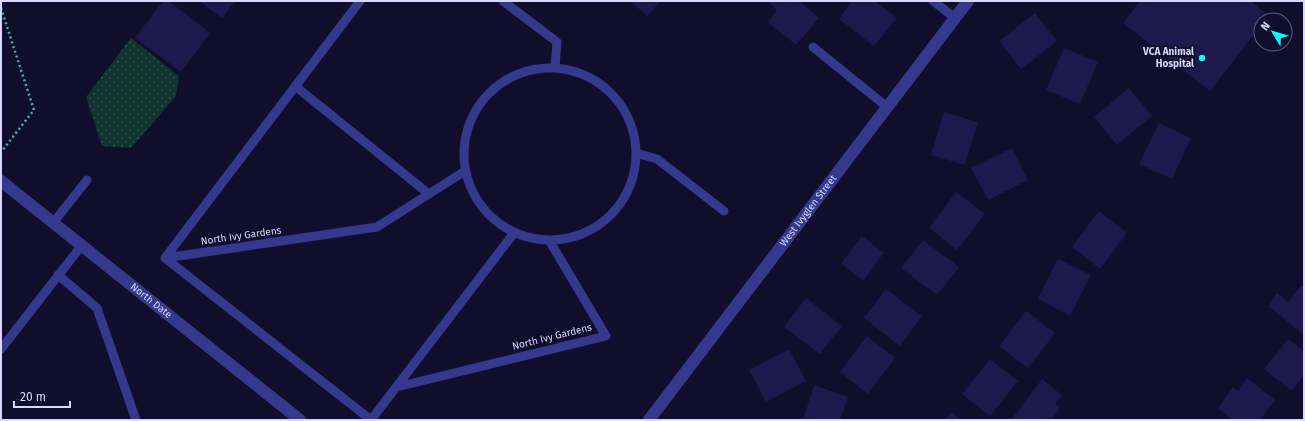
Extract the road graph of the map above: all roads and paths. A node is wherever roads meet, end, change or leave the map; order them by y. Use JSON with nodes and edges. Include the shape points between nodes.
{"nodes":[{"id":1,"x":360,"y":1,"type":"edge"},
{"id":2,"x":502,"y":1,"type":"edge"},
{"id":3,"x":934,"y":1,"type":"edge"},
{"id":4,"x":968,"y":1,"type":"edge"},
{"id":5,"x":1,"y":8,"type":"edge"},
{"id":6,"x":955,"y":18,"type":"junction"},
{"id":7,"x":813,"y":47,"type":"dead end"},
{"id":8,"x":555,"y":67,"type":"junction"},
{"id":9,"x":295,"y":86,"type":"junction"},
{"id":10,"x":887,"y":107,"type":"junction"},
{"id":11,"x":1,"y":152,"type":"edge"},
{"id":12,"x":636,"y":154,"type":"junction"},
{"id":13,"x":465,"y":171,"type":"junction"},
{"id":14,"x":87,"y":180,"type":"dead end"},
{"id":15,"x":1,"y":181,"type":"edge"},
{"id":16,"x":429,"y":194,"type":"junction"},
{"id":17,"x":724,"y":211,"type":"dead end"},
{"id":18,"x":53,"y":223,"type":"junction"},
{"id":19,"x":514,"y":233,"type":"junction"},
{"id":20,"x":548,"y":240,"type":"junction"},
{"id":21,"x":82,"y":245,"type":"junction"},
{"id":22,"x":165,"y":258,"type":"junction"},
{"id":23,"x":58,"y":275,"type":"junction"},
{"id":24,"x":1,"y":349,"type":"edge"},
{"id":25,"x":397,"y":387,"type":"junction"},
{"id":26,"x":136,"y":420,"type":"edge"},
{"id":27,"x":300,"y":420,"type":"edge"},
{"id":28,"x":649,"y":420,"type":"edge"}],
"edges":[{"from":1,"to":9,"type":"lane","name":"North Ivy Gardens"},
{"from":2,"to":8,"type":"lane","via":[[557,42]]},
{"from":3,"to":6,"type":"lane"},
{"from":4,"to":6,"type":"street","name":"West Ivyglen Street"},
{"from":5,"to":11,"type":"path","via":[[34,110]]},
{"from":6,"to":10,"type":"street","name":"West Ivyglen Street"},
{"from":7,"to":10,"type":"lane"},
{"from":8,"to":12,"type":"lane","via":[[580,72],[603,85],[621,104],[632,128]]},
{"from":8,"to":13,"type":"lane","via":[[528,70],[504,80],[484,97],[470,120],[463,145]]},
{"from":9,"to":16,"type":"lane"},
{"from":9,"to":22,"type":"lane","name":"North Ivy Gardens"},
{"from":10,"to":28,"type":"street","name":"West Ivyglen Street"},
{"from":12,"to":17,"type":"lane","via":[[657,159]]},
{"from":12,"to":20,"type":"lane","via":[[632,180],[619,205],[600,224],[576,236]]},
{"from":13,"to":16,"type":"lane","name":"North Ivy Gardens"},
{"from":13,"to":19,"type":"lane","via":[[474,197],[491,218]]},
{"from":14,"to":18,"type":"lane"},
{"from":15,"to":18,"type":"street","name":"North Date"},
{"from":16,"to":22,"type":"lane","name":"North Ivy Gardens","via":[[377,228]]},
{"from":18,"to":21,"type":"street","name":"North Date"},
{"from":19,"to":20,"type":"lane"},
{"from":19,"to":25,"type":"lane"},
{"from":20,"to":25,"type":"lane","name":"North Ivy Gardens","via":[[606,336]]},
{"from":21,"to":23,"type":"lane"},
{"from":21,"to":27,"type":"street","name":"North Date"},
{"from":22,"to":25,"type":"lane","via":[[371,420]]},
{"from":23,"to":24,"type":"lane"},
{"from":23,"to":26,"type":"lane","via":[[96,308]]}]}
